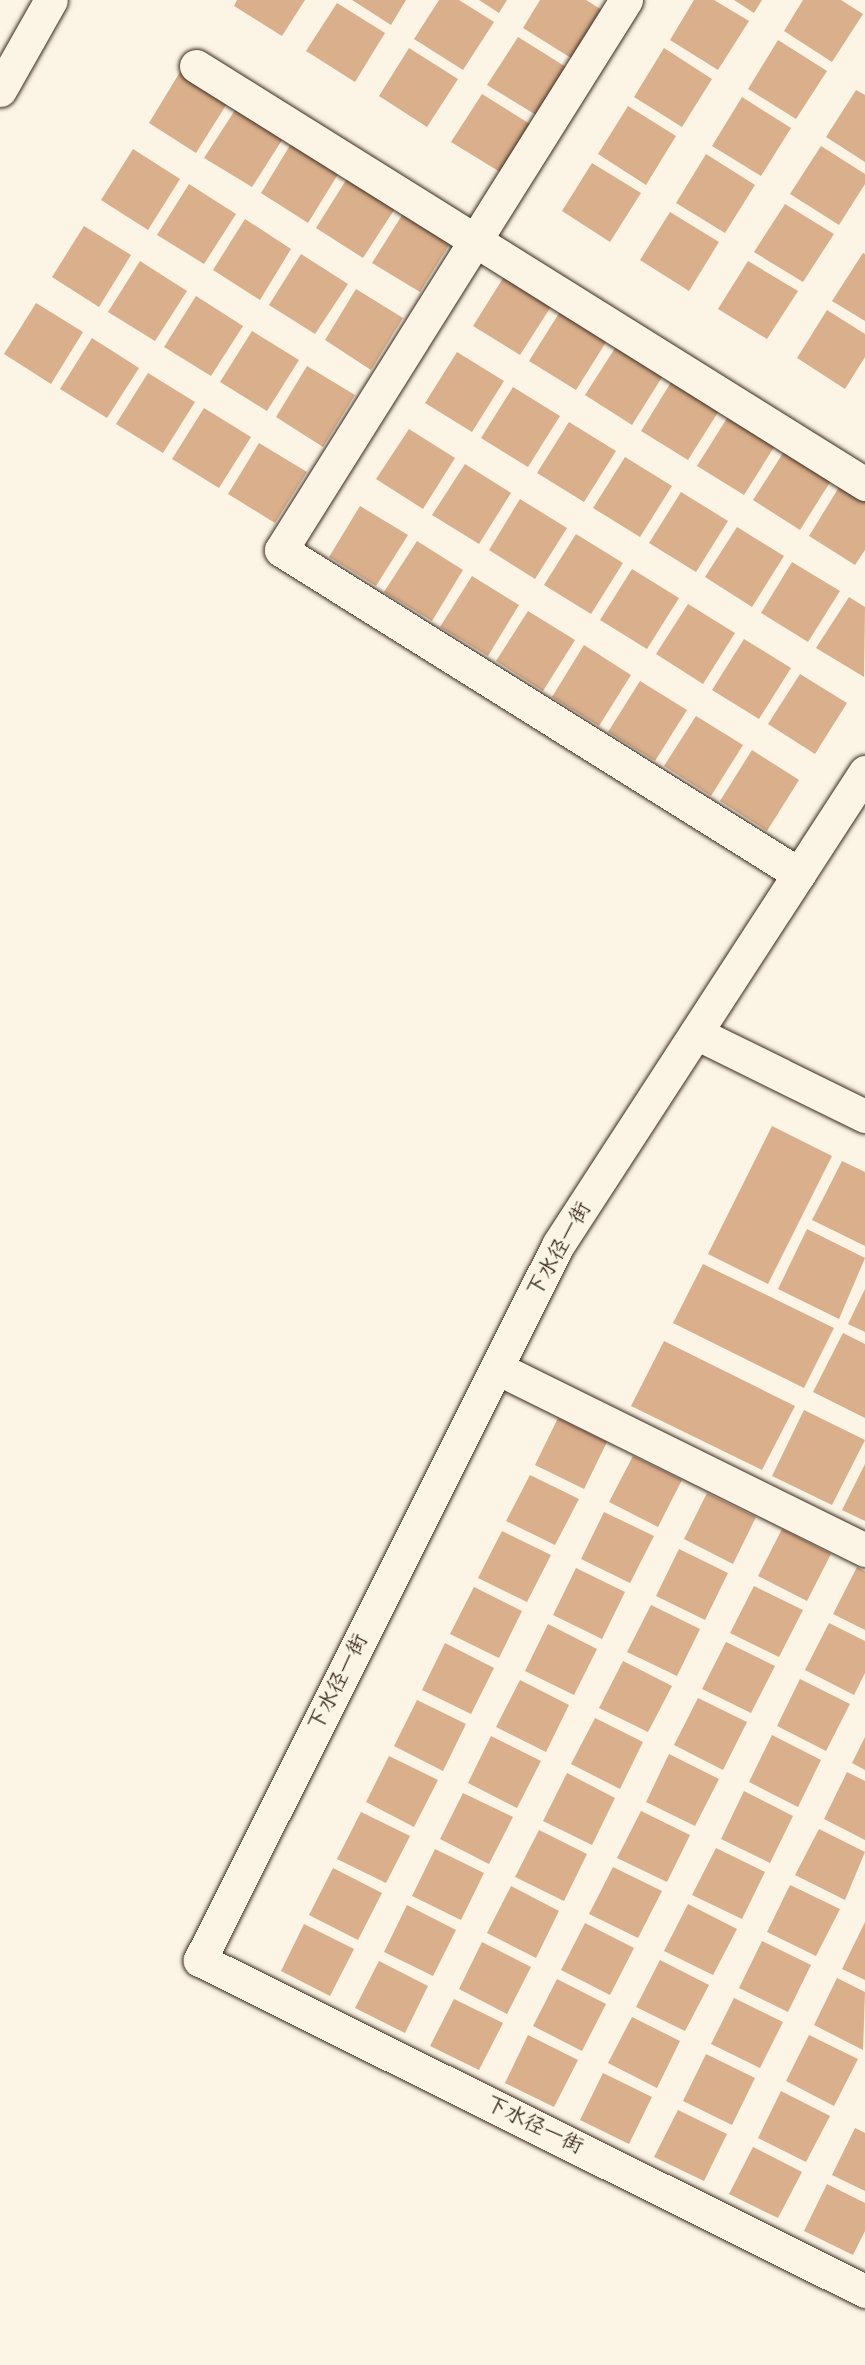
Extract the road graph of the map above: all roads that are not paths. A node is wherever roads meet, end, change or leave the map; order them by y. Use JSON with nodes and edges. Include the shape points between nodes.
{"nodes":[{"id":1,"x":51,"y":0,"type":"edge"},
{"id":2,"x":626,"y":0,"type":"edge"},
{"id":3,"x":196,"y":66,"type":"dead end"},
{"id":4,"x":0,"y":90,"type":"edge"},
{"id":5,"x":475,"y":240,"type":"junction"},
{"id":6,"x":865,"y":484,"type":"edge"},
{"id":7,"x":865,"y":772,"type":"edge"},
{"id":8,"x":799,"y":874,"type":"junction"},
{"id":9,"x":696,"y":1033,"type":"junction"},
{"id":10,"x":865,"y":1116,"type":"edge"},
{"id":11,"x":497,"y":1368,"type":"junction"},
{"id":12,"x":865,"y":1550,"type":"edge"},
{"id":13,"x":865,"y":2291,"type":"edge"}],
"edges":[{"from":1,"to":4,"type":"street"},
{"from":2,"to":5,"type":"street"},
{"from":3,"to":5,"type":"street"},
{"from":5,"to":6,"type":"street"},
{"from":5,"to":8,"type":"street","via":[[281,550]]},
{"from":7,"to":8,"type":"street","name":"下水径一街"},
{"from":8,"to":9,"type":"street","name":"下水径一街"},
{"from":9,"to":10,"type":"street"},
{"from":9,"to":11,"type":"street","name":"下水径一街","via":[[558,1245]]},
{"from":11,"to":12,"type":"street"},
{"from":11,"to":13,"type":"street","name":"下水径一街","via":[[200,1960]]}]}
